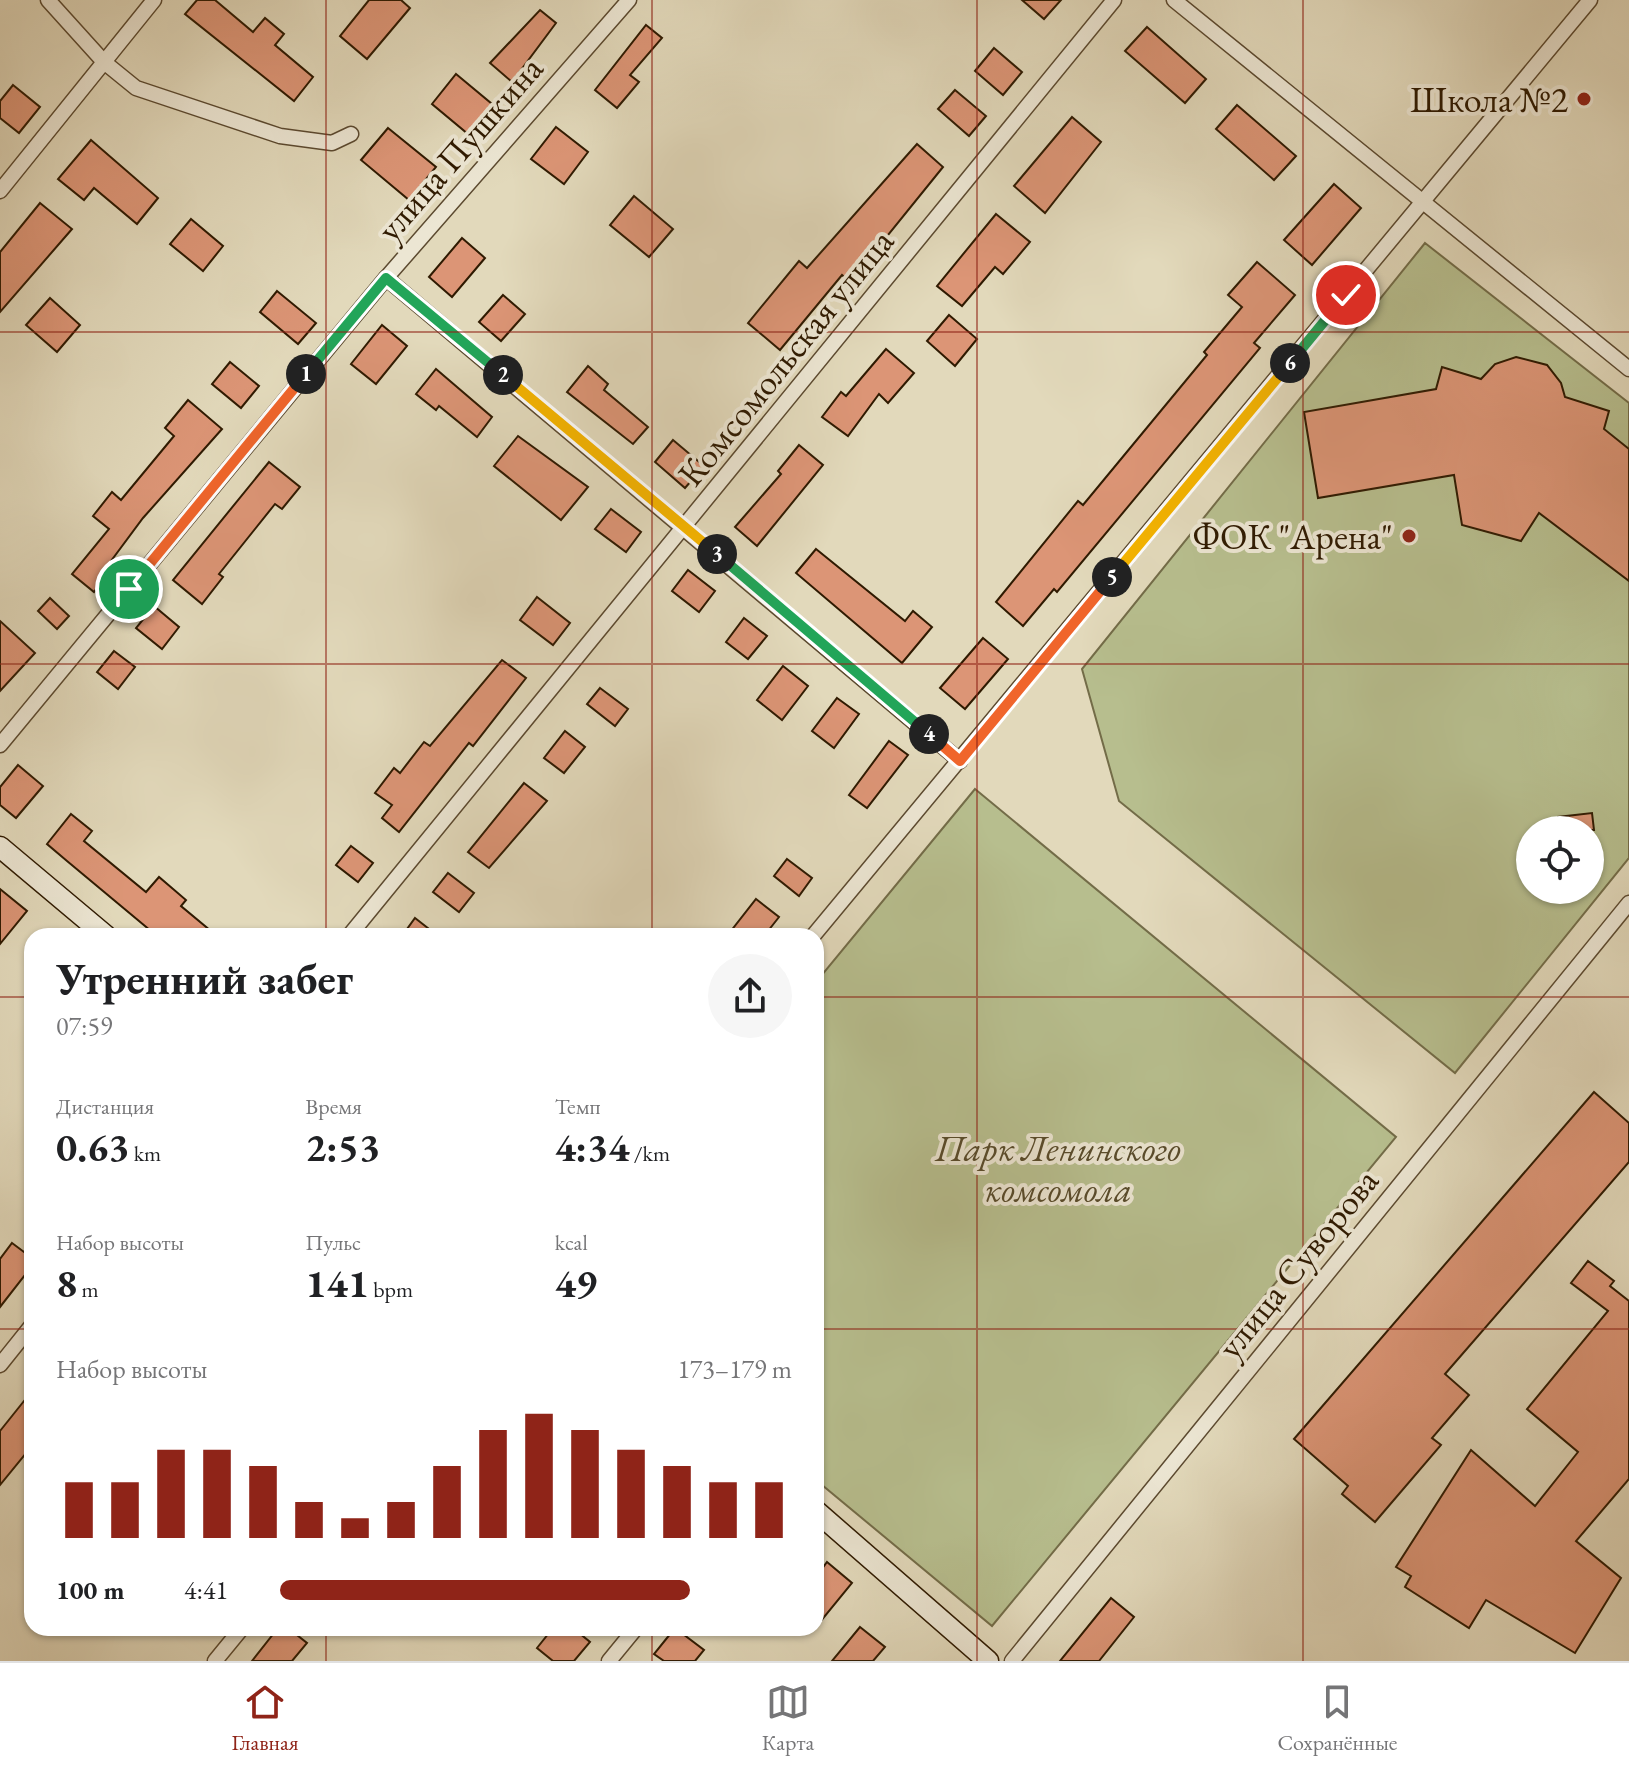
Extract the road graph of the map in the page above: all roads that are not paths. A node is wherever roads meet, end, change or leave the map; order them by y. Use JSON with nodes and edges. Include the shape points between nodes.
{"nodes":[{"id":1,"x":48,"y":0,"type":"edge"},
{"id":2,"x":154,"y":0,"type":"edge"},
{"id":3,"x":629,"y":0,"type":"edge"},
{"id":4,"x":1114,"y":0,"type":"edge"},
{"id":5,"x":1174,"y":0,"type":"edge"},
{"id":6,"x":1590,"y":0,"type":"edge"},
{"id":7,"x":104,"y":62,"type":"junction"},
{"id":8,"x":351,"y":134,"type":"dead end"},
{"id":9,"x":0,"y":191,"type":"edge"},
{"id":10,"x":1422,"y":202,"type":"junction"},
{"id":11,"x":386,"y":278,"type":"junction"},
{"id":12,"x":1629,"y":369,"type":"edge"},
{"id":13,"x":686,"y":526,"type":"junction"},
{"id":14,"x":0,"y":745,"type":"edge"},
{"id":15,"x":960,"y":761,"type":"junction"},
{"id":16,"x":0,"y":847,"type":"edge"},
{"id":17,"x":1629,"y":903,"type":"edge"},
{"id":18,"x":96,"y":928,"type":"edge"},
{"id":19,"x":356,"y":928,"type":"edge"},
{"id":20,"x":820,"y":928,"type":"edge"},
{"id":21,"x":24,"y":1335,"type":"edge"},
{"id":22,"x":0,"y":1365,"type":"edge"},
{"id":23,"x":824,"y":1518,"type":"edge"},
{"id":24,"x":235,"y":1636,"type":"edge"},
{"id":25,"x":629,"y":1636,"type":"edge"},
{"id":26,"x":215,"y":1661,"type":"edge"},
{"id":27,"x":609,"y":1661,"type":"edge"},
{"id":28,"x":988,"y":1661,"type":"edge"},
{"id":29,"x":1012,"y":1661,"type":"edge"}],
"edges":[{"from":1,"to":7,"type":"street"},
{"from":2,"to":7,"type":"street"},
{"from":3,"to":11,"type":"street","name":"улица Пушкина"},
{"from":4,"to":13,"type":"street","name":"Комсомольская улица"},
{"from":5,"to":10,"type":"street"},
{"from":6,"to":10,"type":"street"},
{"from":7,"to":8,"type":"street","via":[[136,88],[280,136],[332,143]]},
{"from":7,"to":9,"type":"street"},
{"from":10,"to":12,"type":"street"},
{"from":10,"to":15,"type":"street"},
{"from":11,"to":13,"type":"street"},
{"from":11,"to":14,"type":"street","name":"улица Пушкина"},
{"from":13,"to":15,"type":"street"},
{"from":13,"to":19,"type":"street","name":"Комсомольская улица"},
{"from":15,"to":20,"type":"street"},
{"from":16,"to":18,"type":"street"},
{"from":17,"to":29,"type":"street","name":"улица Суворова"},
{"from":21,"to":22,"type":"street"},
{"from":23,"to":28,"type":"street"},
{"from":24,"to":26,"type":"street"},
{"from":25,"to":27,"type":"street"}]}
